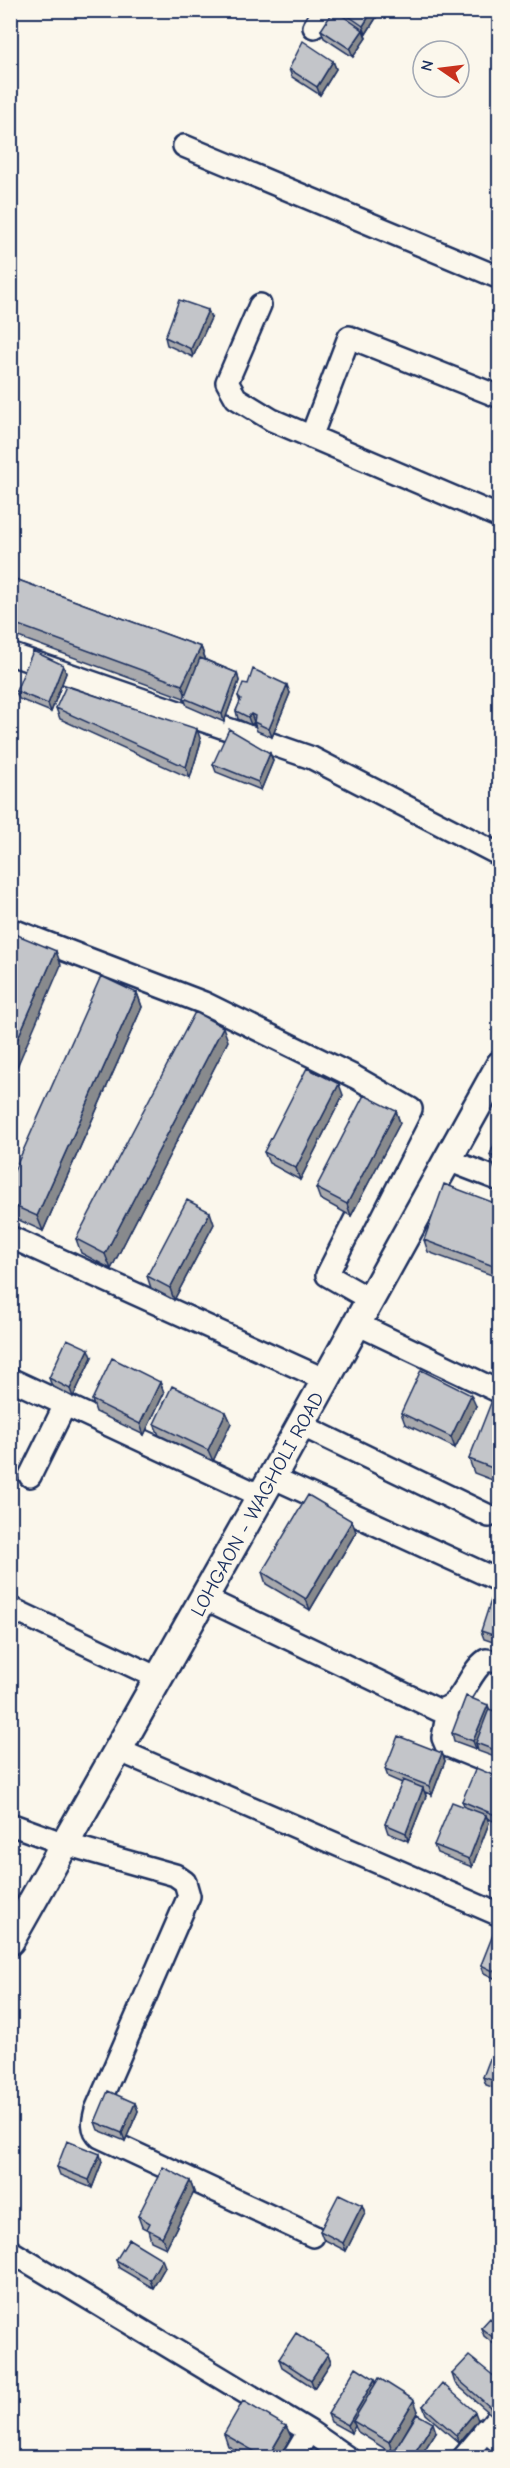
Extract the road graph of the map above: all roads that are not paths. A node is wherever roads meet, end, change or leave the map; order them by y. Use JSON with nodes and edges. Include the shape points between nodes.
{"nodes":[{"id":1,"x":184,"y":146,"type":"dead end"},
{"id":2,"x":500,"y":278,"type":"edge"},
{"id":3,"x":260,"y":305,"type":"dead end"},
{"id":4,"x":500,"y":397,"type":"edge"},
{"id":5,"x":311,"y":437,"type":"junction"},
{"id":6,"x":500,"y":517,"type":"edge"},
{"id":7,"x":10,"y":654,"type":"edge"},
{"id":8,"x":500,"y":855,"type":"edge"},
{"id":9,"x":10,"y":929,"type":"edge"},
{"id":10,"x":500,"y":1065,"type":"edge"},
{"id":11,"x":448,"y":1160,"type":"junction"},
{"id":12,"x":500,"y":1180,"type":"edge"},
{"id":13,"x":10,"y":1237,"type":"edge"},
{"id":14,"x":371,"y":1299,"type":"junction"},
{"id":15,"x":357,"y":1324,"type":"junction"},
{"id":16,"x":10,"y":1379,"type":"edge"},
{"id":17,"x":326,"y":1380,"type":"junction"},
{"id":18,"x":500,"y":1392,"type":"edge"},
{"id":19,"x":66,"y":1405,"type":"junction"},
{"id":20,"x":301,"y":1425,"type":"junction"},
{"id":21,"x":30,"y":1476,"type":"dead end"},
{"id":22,"x":267,"y":1487,"type":"junction"},
{"id":23,"x":489,"y":1516,"type":"dead end"},
{"id":24,"x":500,"y":1581,"type":"edge"},
{"id":25,"x":204,"y":1598,"type":"junction"},
{"id":26,"x":10,"y":1608,"type":"edge"},
{"id":27,"x":500,"y":1662,"type":"edge"},
{"id":28,"x":158,"y":1678,"type":"junction"},
{"id":29,"x":448,"y":1709,"type":"junction"},
{"id":30,"x":118,"y":1750,"type":"junction"},
{"id":31,"x":500,"y":1767,"type":"edge"},
{"id":32,"x":10,"y":1824,"type":"edge"},
{"id":33,"x":65,"y":1844,"type":"junction"},
{"id":34,"x":500,"y":1915,"type":"edge"},
{"id":35,"x":10,"y":1941,"type":"edge"},
{"id":36,"x":313,"y":2236,"type":"dead end"},
{"id":37,"x":10,"y":2251,"type":"edge"},
{"id":38,"x":500,"y":2414,"type":"edge"},
{"id":39,"x":309,"y":2431,"type":"junction"},
{"id":40,"x":492,"y":2436,"type":"edge"},
{"id":41,"x":293,"y":2457,"type":"edge"},
{"id":42,"x":348,"y":2457,"type":"edge"},
{"id":43,"x":463,"y":2457,"type":"edge"}],
"edges":[{"from":1,"to":2,"type":"street"},
{"from":3,"to":5,"type":"street","via":[[227,381],[236,398]]},
{"from":4,"to":5,"type":"street","via":[[349,337]]},
{"from":5,"to":6,"type":"street"},
{"from":7,"to":8,"type":"street","via":[[312,759]]},
{"from":9,"to":14,"type":"street","via":[[204,1003],[411,1109],[327,1275]]},
{"from":10,"to":11,"type":"main road","name":"LOHGAON - WAGHOLI ROAD"},
{"from":11,"to":12,"type":"street"},
{"from":11,"to":14,"type":"main road","name":"LOHGAON - WAGHOLI ROAD"},
{"from":13,"to":17,"type":"street"},
{"from":14,"to":15,"type":"main road","name":"LOHGAON - WAGHOLI ROAD"},
{"from":15,"to":17,"type":"main road","name":"LOHGAON - WAGHOLI ROAD"},
{"from":15,"to":18,"type":"street"},
{"from":16,"to":19,"type":"street"},
{"from":17,"to":20,"type":"main road","name":"LOHGAON - WAGHOLI ROAD"},
{"from":19,"to":21,"type":"street"},
{"from":19,"to":22,"type":"street"},
{"from":20,"to":22,"type":"main road","name":"LOHGAON - WAGHOLI ROAD"},
{"from":20,"to":23,"type":"street"},
{"from":22,"to":24,"type":"street"},
{"from":22,"to":25,"type":"main road","name":"LOHGAON - WAGHOLI ROAD"},
{"from":25,"to":28,"type":"main road","name":"LOHGAON - WAGHOLI ROAD"},
{"from":25,"to":29,"type":"street","via":[[426,1706]]},
{"from":26,"to":28,"type":"street"},
{"from":27,"to":29,"type":"street","via":[[486,1660],[477,1666],[455,1704]]},
{"from":28,"to":30,"type":"main road","name":"LOHGAON - WAGHOLI ROAD"},
{"from":29,"to":31,"type":"street","via":[[443,1738],[446,1744]]},
{"from":30,"to":33,"type":"main road","name":"LOHGAON - WAGHOLI ROAD"},
{"from":30,"to":34,"type":"street"},
{"from":32,"to":33,"type":"street"},
{"from":33,"to":35,"type":"main road","name":"LOHGAON - WAGHOLI ROAD"},
{"from":33,"to":36,"type":"street","via":[[176,1875],[185,1882],[189,1896],[96,2110],[95,2132]]},
{"from":37,"to":39,"type":"street"},
{"from":38,"to":40,"type":"street"},
{"from":39,"to":41,"type":"street"},
{"from":39,"to":42,"type":"street"},
{"from":40,"to":43,"type":"street"}]}
